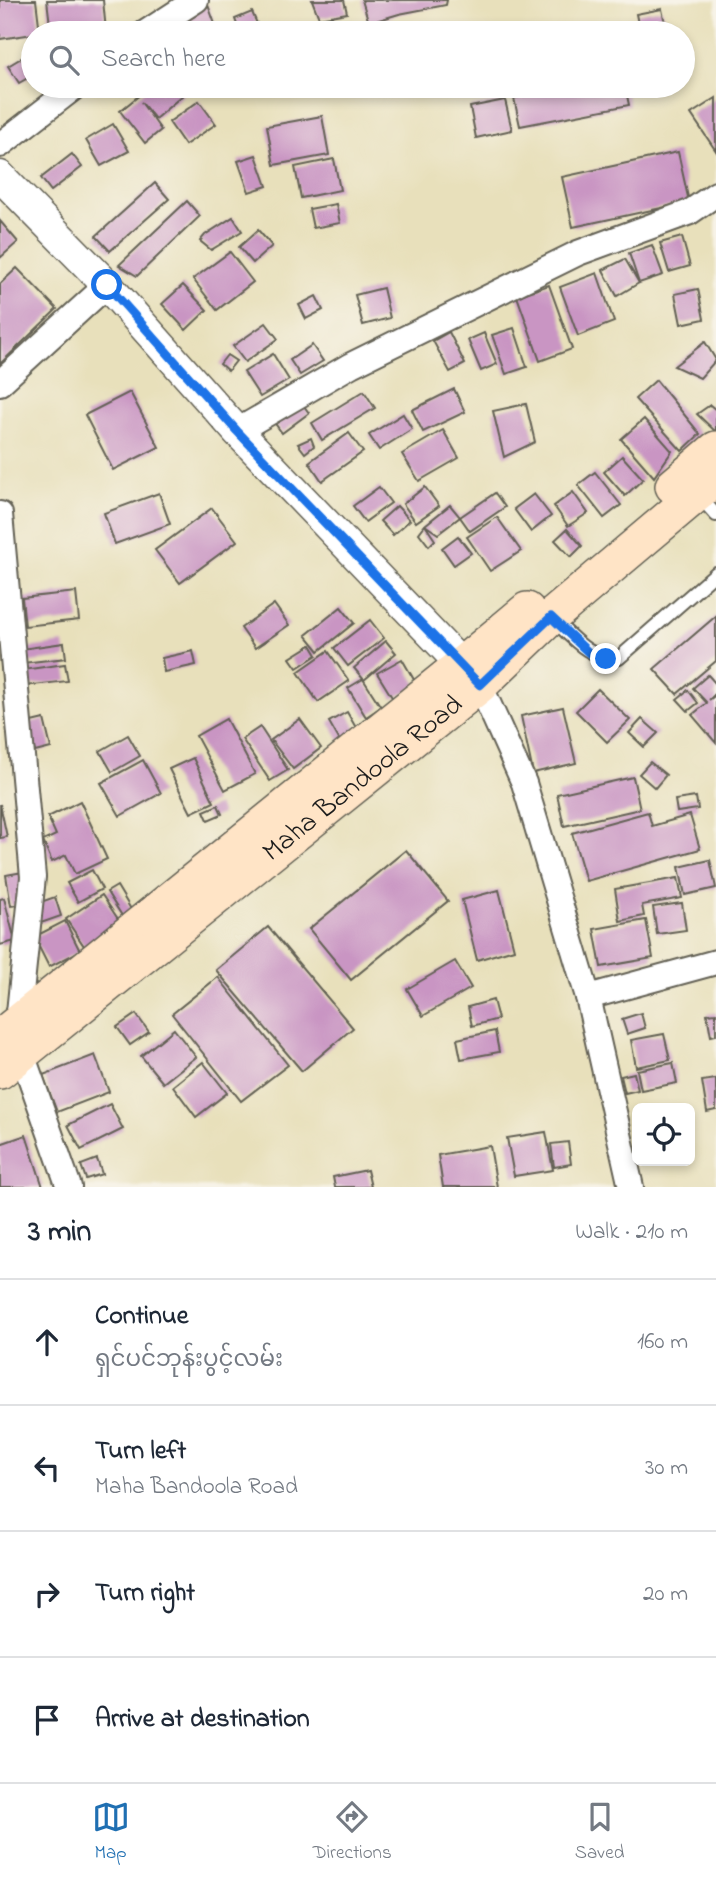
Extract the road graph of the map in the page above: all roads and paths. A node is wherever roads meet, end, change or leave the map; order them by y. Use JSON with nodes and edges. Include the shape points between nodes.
{"nodes":[{"id":1,"x":197,"y":0,"type":"edge"},
{"id":2,"x":164,"y":21,"type":"edge"},
{"id":3,"x":61,"y":98,"type":"edge"},
{"id":4,"x":0,"y":145,"type":"edge"},
{"id":5,"x":0,"y":176,"type":"edge"},
{"id":6,"x":716,"y":194,"type":"edge"},
{"id":7,"x":107,"y":285,"type":"junction"},
{"id":8,"x":0,"y":383,"type":"edge"},
{"id":9,"x":237,"y":431,"type":"junction"},
{"id":10,"x":716,"y":449,"type":"edge"},
{"id":11,"x":710,"y":496,"type":"edge"},
{"id":12,"x":0,"y":514,"type":"edge"},
{"id":13,"x":716,"y":573,"type":"edge"},
{"id":14,"x":551,"y":617,"type":"junction"},
{"id":15,"x":471,"y":675,"type":"junction"},
{"id":16,"x":716,"y":962,"type":"edge"},
{"id":17,"x":588,"y":998,"type":"junction"},
{"id":18,"x":10,"y":1046,"type":"edge"},
{"id":19,"x":69,"y":1187,"type":"edge"},
{"id":20,"x":631,"y":1187,"type":"edge"}],
"edges":[{"from":1,"to":2,"type":"street"},
{"from":3,"to":4,"type":"street"},
{"from":5,"to":7,"type":"street"},
{"from":6,"to":9,"type":"street","via":[[690,212],[578,253],[351,365]]},
{"from":7,"to":8,"type":"street"},
{"from":7,"to":9,"type":"street"},
{"from":9,"to":15,"type":"street"},
{"from":10,"to":15,"type":"main road","name":"Maha Bandoola Road"},
{"from":11,"to":14,"type":"main road","name":"Maha Bandoola Road"},
{"from":12,"to":18,"type":"street","via":[[33,877]]},
{"from":13,"to":14,"type":"lane","via":[[619,658],[589,653]]},
{"from":14,"to":15,"type":"main road","name":"Maha Bandoola Road"},
{"from":15,"to":17,"type":"street","via":[[524,783]]},
{"from":15,"to":18,"type":"main road","name":"Maha Bandoola Road"},
{"from":16,"to":17,"type":"street"},
{"from":17,"to":20,"type":"street"},
{"from":18,"to":19,"type":"street"}]}
